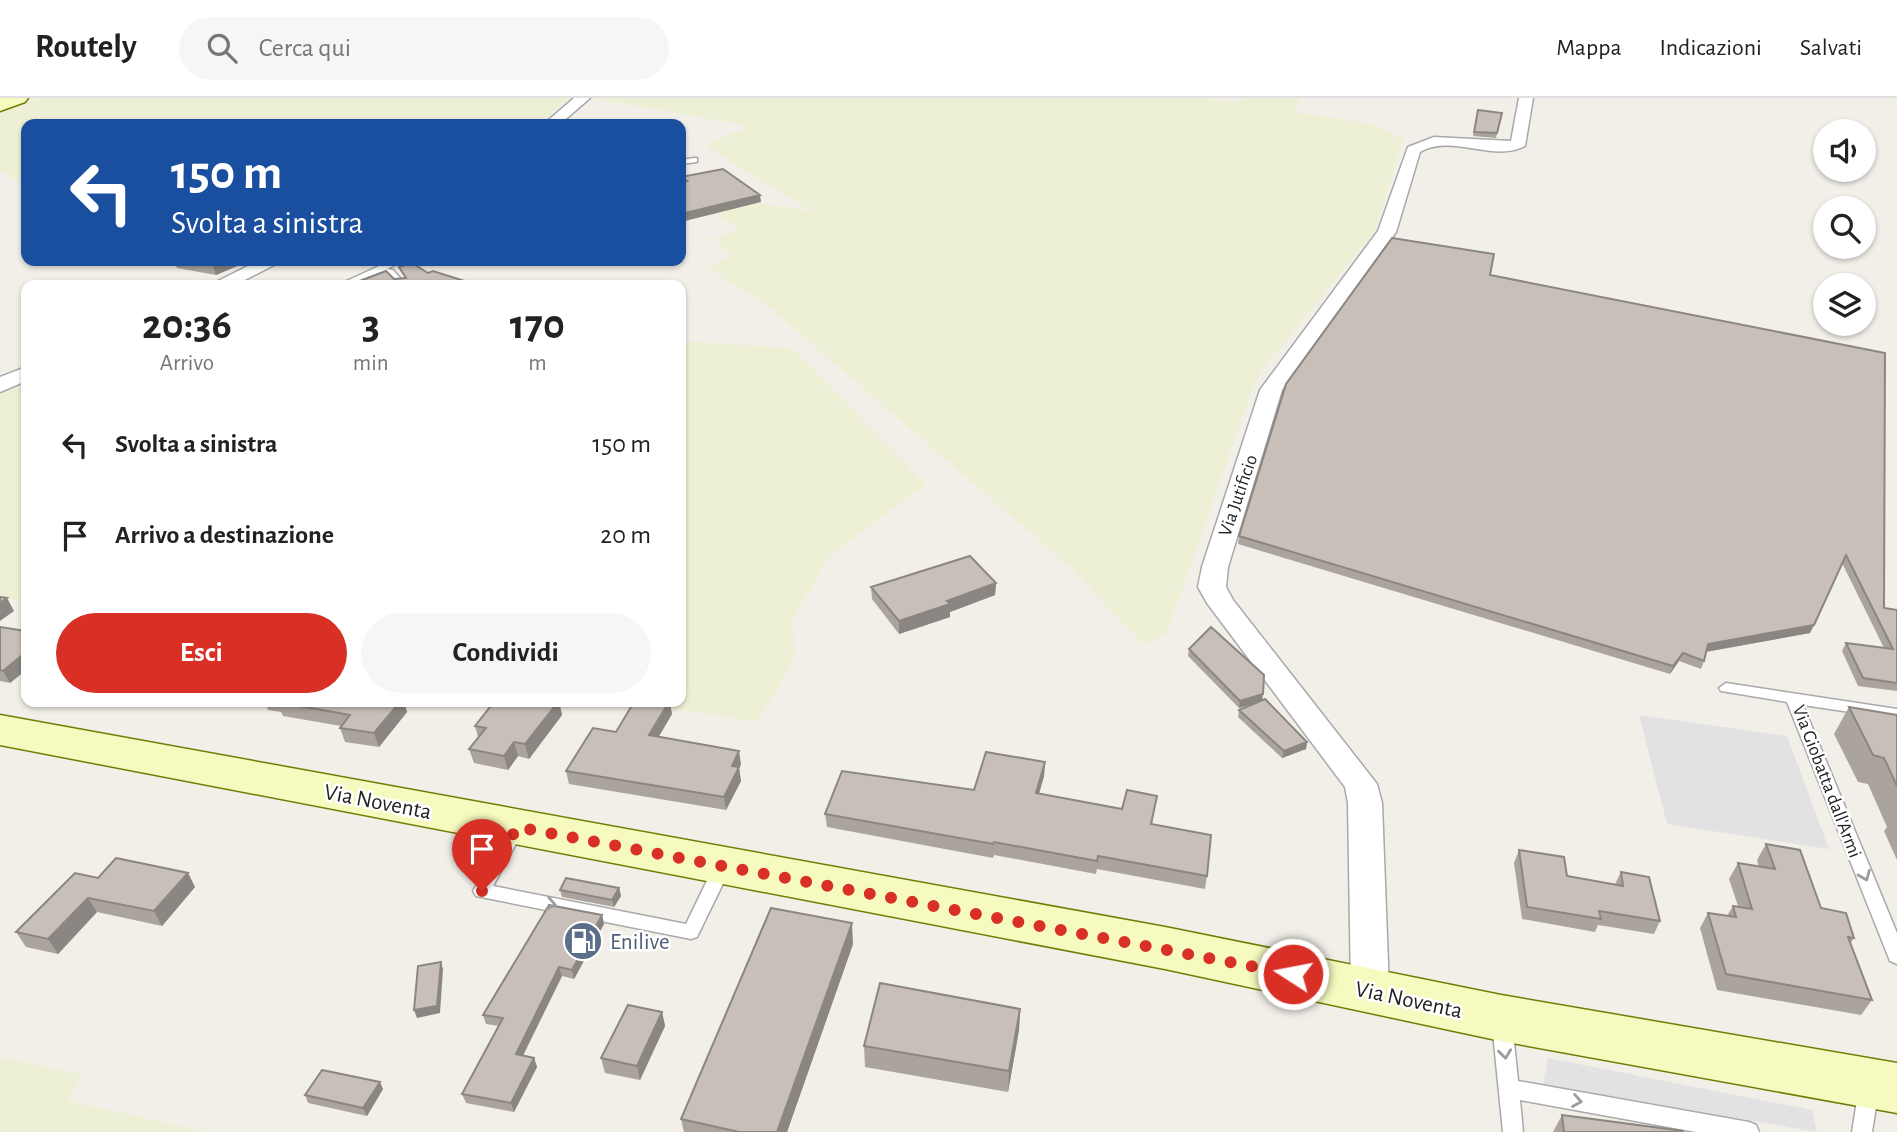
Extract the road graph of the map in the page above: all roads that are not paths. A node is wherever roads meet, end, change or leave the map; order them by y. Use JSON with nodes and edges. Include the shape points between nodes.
{"nodes":[{"id":1,"x":18,"y":98,"type":"edge"},
{"id":2,"x":583,"y":98,"type":"edge"},
{"id":3,"x":1526,"y":98,"type":"edge"},
{"id":4,"x":0,"y":105,"type":"edge"},
{"id":5,"x":557,"y":119,"type":"edge"},
{"id":6,"x":694,"y":160,"type":"dead end"},
{"id":7,"x":686,"y":161,"type":"edge"},
{"id":8,"x":262,"y":266,"type":"edge"},
{"id":9,"x":385,"y":266,"type":"edge"},
{"id":10,"x":376,"y":270,"type":"junction"},
{"id":11,"x":231,"y":280,"type":"edge"},
{"id":12,"x":354,"y":280,"type":"edge"},
{"id":13,"x":397,"y":280,"type":"edge"},
{"id":14,"x":21,"y":375,"type":"edge"},
{"id":15,"x":0,"y":385,"type":"edge"},
{"id":16,"x":1726,"y":688,"type":"dead end"},
{"id":17,"x":1793,"y":699,"type":"junction"},
{"id":18,"x":1897,"y":714,"type":"edge"},
{"id":19,"x":0,"y":730,"type":"edge"},
{"id":20,"x":517,"y":827,"type":"junction"},
{"id":21,"x":723,"y":865,"type":"junction"},
{"id":22,"x":1897,"y":956,"type":"edge"},
{"id":23,"x":1370,"y":990,"type":"junction"},
{"id":24,"x":1501,"y":1018,"type":"junction"},
{"id":25,"x":1510,"y":1089,"type":"junction"},
{"id":26,"x":1876,"y":1101,"type":"edge"},
{"id":27,"x":1684,"y":1126,"type":"edge"},
{"id":28,"x":1513,"y":1132,"type":"edge"},
{"id":29,"x":1749,"y":1132,"type":"edge"}],
"edges":[{"from":1,"to":4,"type":"main road"},
{"from":2,"to":5,"type":"street"},
{"from":3,"to":23,"type":"street","name":"Via Jutificio","via":[[1522,136],[1514,146],[1437,141],[1413,149],[1387,232],[1271,390],[1214,567],[1212,587],[1221,603],[1361,785]]},
{"from":6,"to":7,"type":"lane"},
{"from":8,"to":11,"type":"street"},
{"from":9,"to":10,"type":"lane"},
{"from":10,"to":12,"type":"lane"},
{"from":10,"to":13,"type":"lane","via":[[390,272]]},
{"from":14,"to":15,"type":"street"},
{"from":16,"to":17,"type":"lane"},
{"from":17,"to":18,"type":"lane","name":"Via Giobatta dall'Armi"},
{"from":17,"to":22,"type":"lane","name":"Via Giobatta dall'Armi","one_way":true},
{"from":19,"to":20,"type":"main road","name":"Via Noventa"},
{"from":20,"to":21,"type":"main road","name":"Via Noventa"},
{"from":20,"to":21,"type":"lane","one_way":true,"via":[[482,891],[691,932]]},
{"from":21,"to":23,"type":"main road","name":"Via Noventa"},
{"from":23,"to":24,"type":"main road","name":"Via Noventa"},
{"from":24,"to":25,"type":"lane","one_way":true},
{"from":24,"to":26,"type":"main road","name":"Via Noventa"},
{"from":25,"to":27,"type":"lane","one_way":true},
{"from":25,"to":28,"type":"lane"},
{"from":27,"to":29,"type":"lane"}]}
